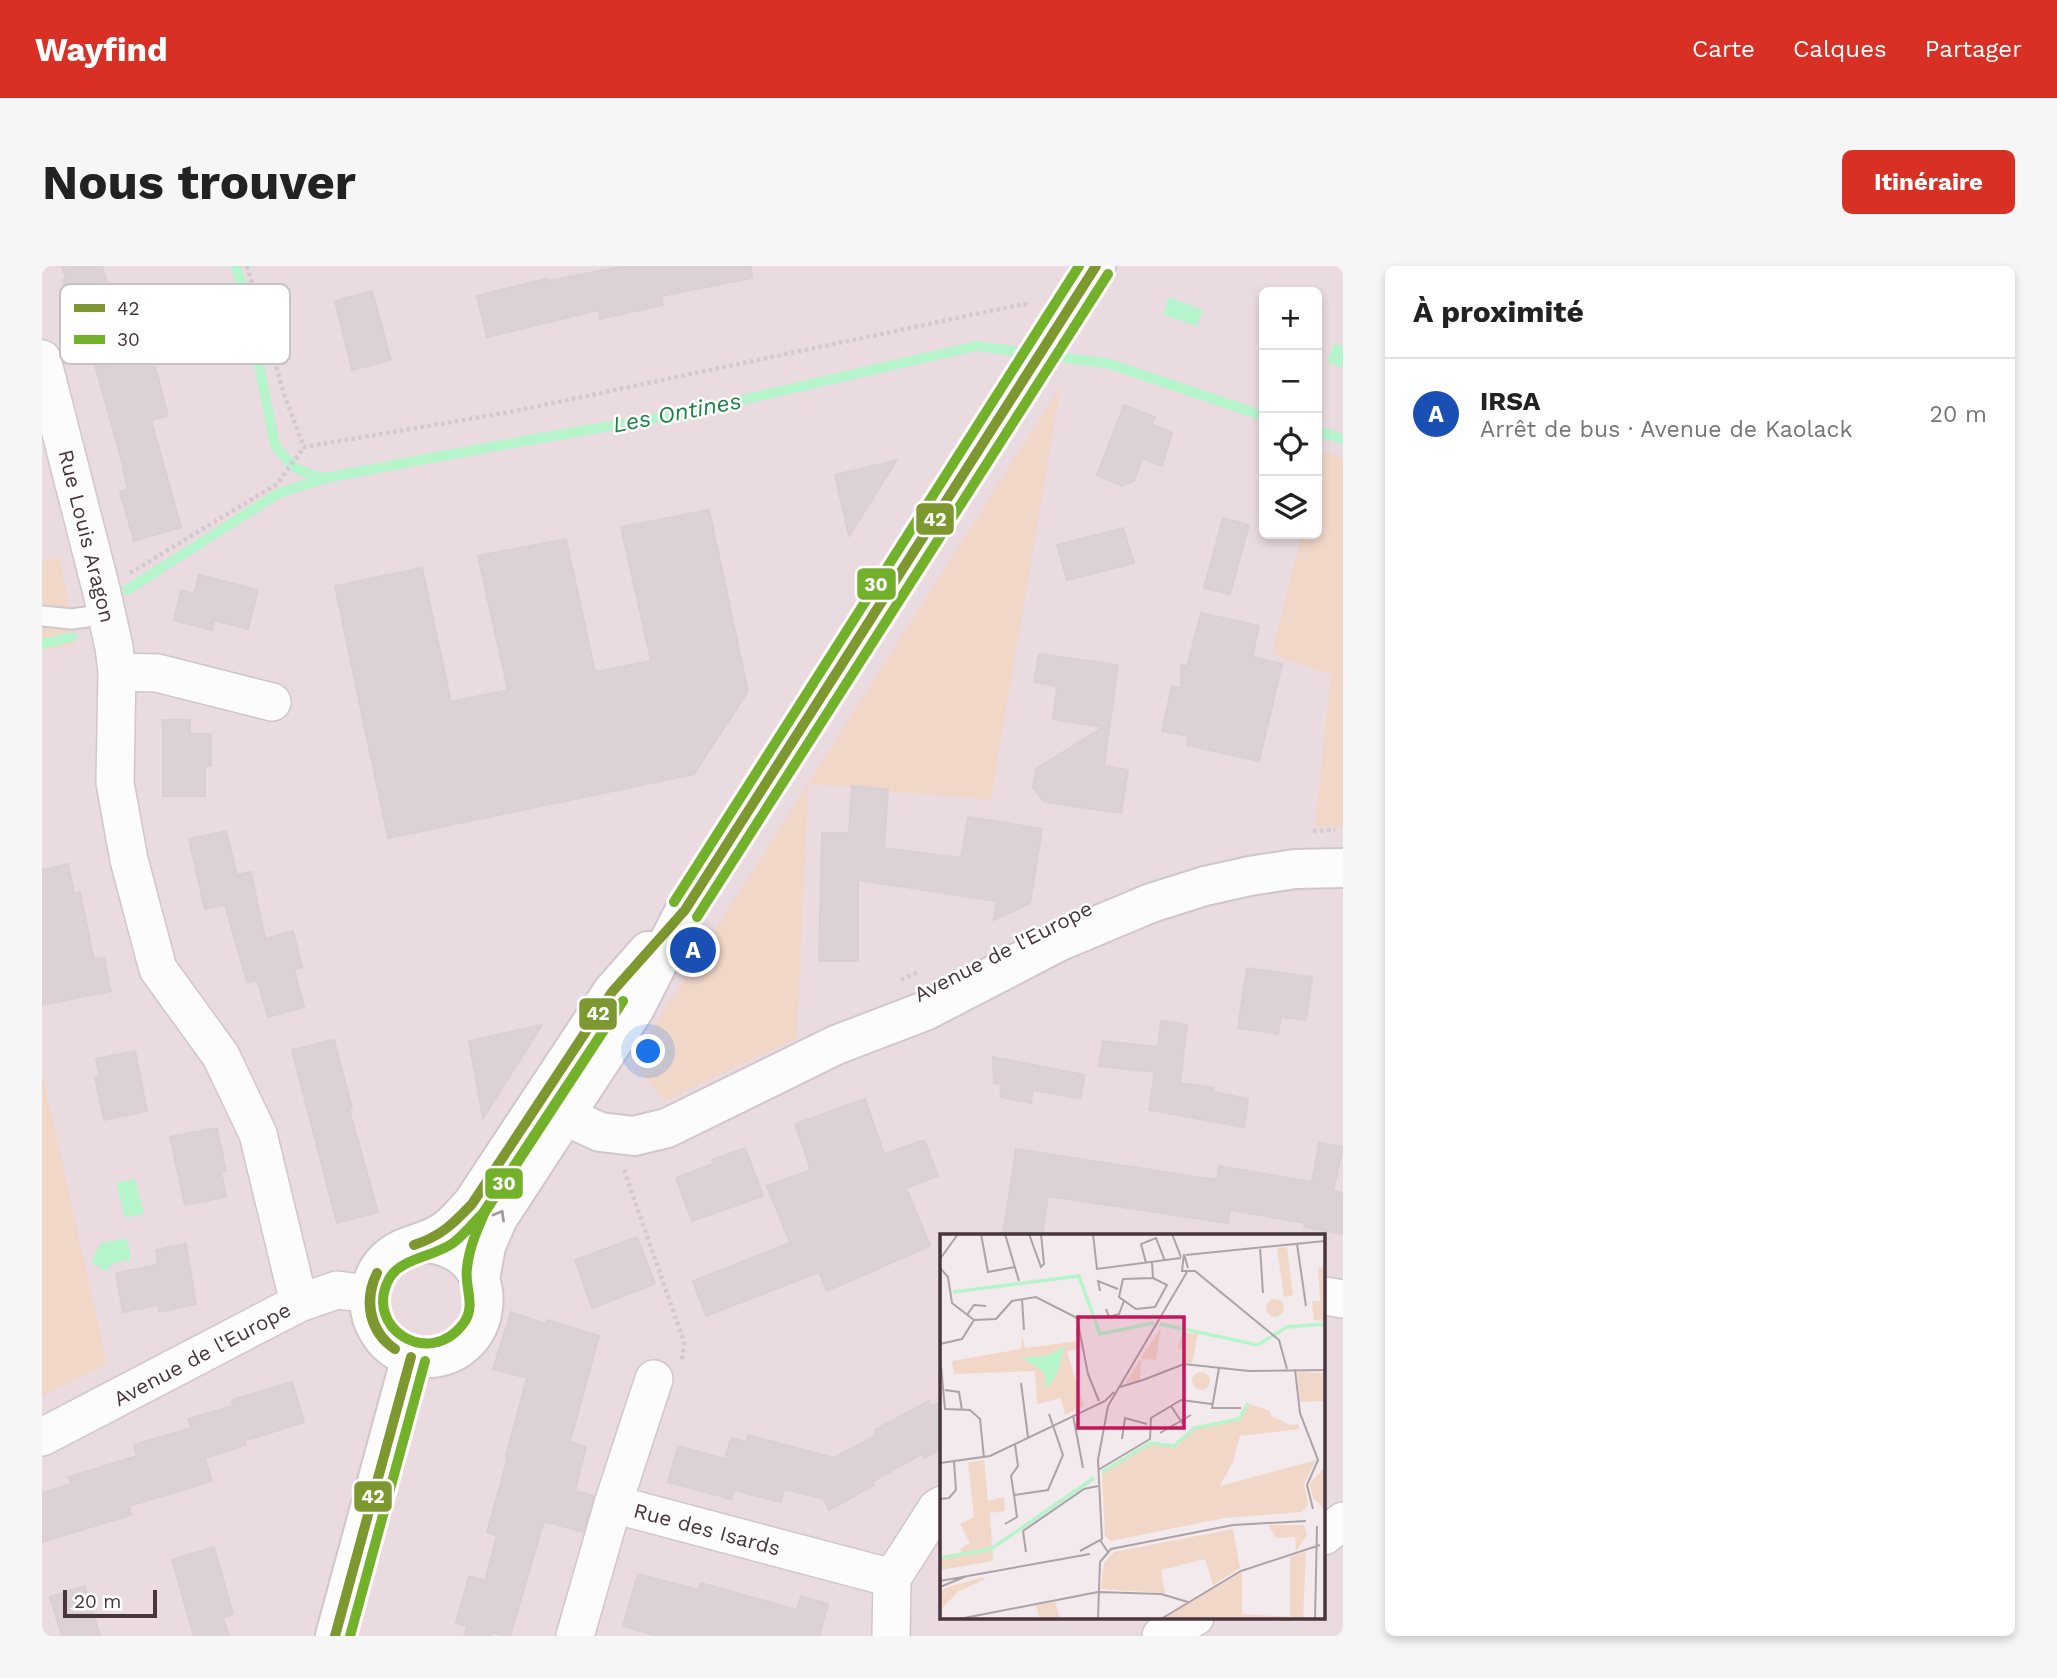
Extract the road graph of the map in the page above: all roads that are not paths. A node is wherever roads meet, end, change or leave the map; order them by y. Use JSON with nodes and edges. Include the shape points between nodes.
{"nodes":[{"id":1,"x":1096,"y":266,"type":"edge"},
{"id":2,"x":42,"y":359,"type":"edge"},
{"id":3,"x":104,"y":601,"type":"junction"},
{"id":4,"x":42,"y":617,"type":"edge"},
{"id":5,"x":117,"y":672,"type":"junction"},
{"id":6,"x":272,"y":702,"type":"dead end"},
{"id":7,"x":1343,"y":848,"type":"edge"},
{"id":8,"x":1343,"y":868,"type":"edge"},
{"id":9,"x":685,"y":910,"type":"junction"},
{"id":10,"x":836,"y":1045,"type":"junction"},
{"id":11,"x":565,"y":1116,"type":"junction"},
{"id":12,"x":506,"y":1153,"type":"junction"},
{"id":13,"x":418,"y":1244,"type":"junction"},
{"id":14,"x":480,"y":1279,"type":"junction"},
{"id":15,"x":369,"y":1294,"type":"junction"},
{"id":16,"x":1325,"y":1296,"type":"edge"},
{"id":17,"x":1343,"y":1299,"type":"edge"},
{"id":18,"x":299,"y":1303,"type":"junction"},
{"id":19,"x":411,"y":1357,"type":"junction"},
{"id":20,"x":654,"y":1379,"type":"road end"},
{"id":21,"x":42,"y":1437,"type":"edge"},
{"id":22,"x":613,"y":1504,"type":"junction"},
{"id":23,"x":940,"y":1506,"type":"edge"},
{"id":24,"x":1343,"y":1521,"type":"edge"},
{"id":25,"x":1325,"y":1535,"type":"edge"},
{"id":26,"x":892,"y":1578,"type":"junction"},
{"id":27,"x":1193,"y":1618,"type":"edge"},
{"id":28,"x":335,"y":1636,"type":"edge"},
{"id":29,"x":575,"y":1636,"type":"edge"},
{"id":30,"x":891,"y":1636,"type":"edge"},
{"id":31,"x":1161,"y":1636,"type":"edge"}],
"edges":[{"from":1,"to":9,"type":"street"},
{"from":2,"to":3,"type":"street","name":"Rue Louis Aragon"},
{"from":3,"to":4,"type":"lane","via":[[72,619]]},
{"from":3,"to":5,"type":"street","name":"Rue Louis Aragon"},
{"from":5,"to":6,"type":"street","via":[[157,673]]},
{"from":5,"to":18,"type":"street","name":"Rue Louis Aragon","via":[[115,783],[129,860],[158,969],[222,1056],[258,1134]]},
{"from":7,"to":10,"type":"street","name":"Avenue de l'Europe","via":[[1246,856],[1147,882],[1049,923],[915,995]]},
{"from":8,"to":10,"type":"street","name":"Avenue de l'Europe","via":[[1250,876],[1151,902],[1058,942],[925,1011]]},
{"from":9,"to":11,"type":"street","via":[[635,1008]]},
{"from":9,"to":12,"type":"street","via":[[612,992]]},
{"from":10,"to":11,"type":"street","name":"Avenue de l'Europe","via":[[667,1128],[634,1136],[600,1132]]},
{"from":11,"to":12,"type":"street"},
{"from":14,"to":11,"type":"street","one_way":true,"via":[[486,1246],[498,1218]]},
{"from":12,"to":13,"type":"street","via":[[472,1204],[445,1231]]},
{"from":13,"to":14,"type":"street","via":[[438,1244],[456,1251]]},
{"from":13,"to":15,"type":"street","via":[[385,1261]]},
{"from":14,"to":19,"type":"street","via":[[485,1297],[475,1333],[447,1355]]},
{"from":15,"to":18,"type":"street","name":"Avenue de l'Europe","via":[[337,1290]]},
{"from":15,"to":19,"type":"street","via":[[369,1310],[383,1340]]},
{"from":16,"to":17,"type":"street"},
{"from":18,"to":21,"type":"street","name":"Avenue de l'Europe"},
{"from":19,"to":28,"type":"street"},
{"from":20,"to":22,"type":"street"},
{"from":22,"to":26,"type":"street","name":"Rue des Isards"},
{"from":22,"to":29,"type":"street","name":"Rue des Isards"},
{"from":23,"to":26,"type":"street"},
{"from":24,"to":25,"type":"street"},
{"from":26,"to":30,"type":"street"},
{"from":27,"to":31,"type":"street"}]}
